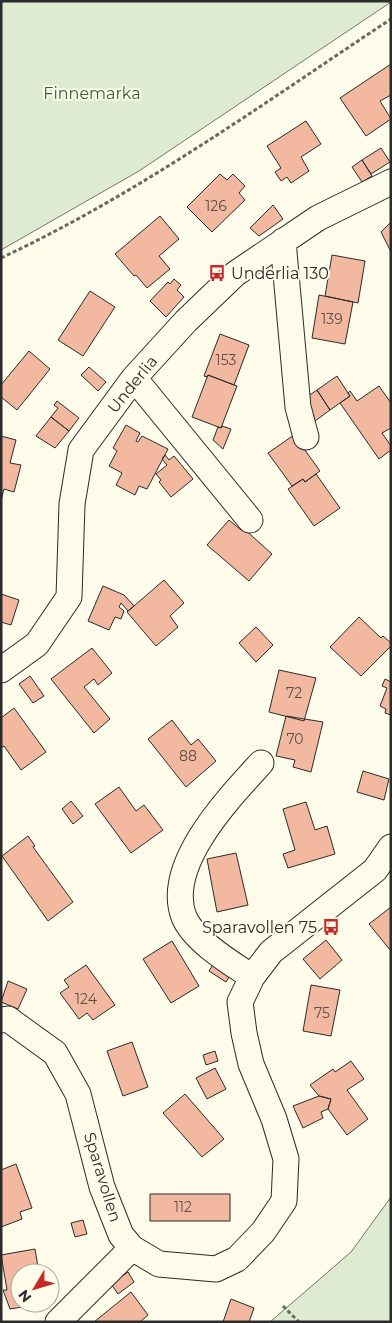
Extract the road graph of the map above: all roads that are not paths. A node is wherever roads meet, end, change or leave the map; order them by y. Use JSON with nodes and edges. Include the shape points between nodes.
{"nodes":[{"id":1,"x":391,"y":182,"type":"edge"},
{"id":2,"x":283,"y":241,"type":"junction"},
{"id":3,"x":134,"y":378,"type":"junction"},
{"id":4,"x":306,"y":436,"type":"dead end"},
{"id":5,"x":250,"y":520,"type":"dead end"},
{"id":6,"x":1,"y":670,"type":"edge"},
{"id":7,"x":261,"y":763,"type":"dead end"},
{"id":8,"x":391,"y":847,"type":"edge"},
{"id":9,"x":252,"y":977,"type":"junction"},
{"id":10,"x":1,"y":1020,"type":"edge"},
{"id":11,"x":132,"y":1248,"type":"junction"},
{"id":12,"x":58,"y":1322,"type":"edge"}],
"edges":[{"from":1,"to":2,"type":"street","name":"Underlia","via":[[318,218]]},
{"from":2,"to":3,"type":"street","name":"Underlia","via":[[235,274]]},
{"from":2,"to":4,"type":"street","via":[[298,407]]},
{"from":3,"to":5,"type":"street"},
{"from":3,"to":6,"type":"street","name":"Underlia","via":[[81,450],[72,504],[69,597],[37,644]]},
{"from":7,"to":9,"type":"street","via":[[225,802],[195,846],[186,866],[181,901],[184,918],[193,931],[215,952]]},
{"from":8,"to":9,"type":"street","name":"Sparavollen","via":[[375,870],[271,952]]},
{"from":9,"to":11,"type":"street","name":"Sparavollen","via":[[240,1002],[244,1033],[251,1064],[274,1119],[286,1159],[284,1202],[263,1232],[237,1259],[216,1269],[159,1264]]},
{"from":10,"to":11,"type":"street","name":"Sparavollen","via":[[8,1019],[55,1053],[78,1094],[102,1187],[121,1235]]},
{"from":11,"to":12,"type":"street"}]}
